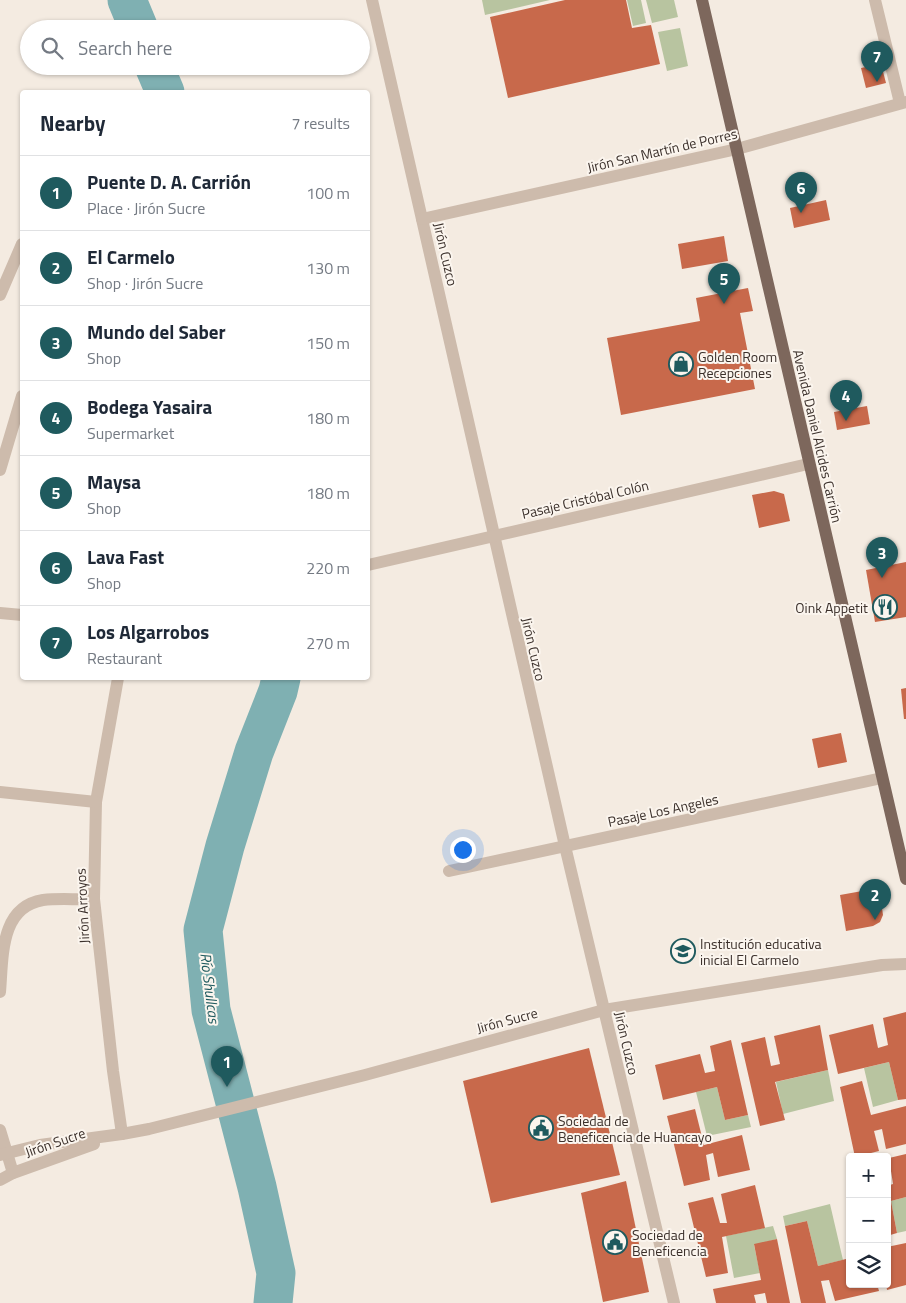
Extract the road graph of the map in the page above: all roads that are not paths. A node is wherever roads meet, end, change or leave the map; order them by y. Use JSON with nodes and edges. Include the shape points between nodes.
{"nodes":[{"id":1,"x":372,"y":0,"type":"edge"},
{"id":2,"x":702,"y":0,"type":"edge"},
{"id":3,"x":875,"y":0,"type":"edge"},
{"id":4,"x":903,"y":103,"type":"edge"},
{"id":5,"x":737,"y":150,"type":"junction"},
{"id":6,"x":422,"y":219,"type":"junction"},
{"id":7,"x":20,"y":249,"type":"edge"},
{"id":8,"x":0,"y":295,"type":"edge"},
{"id":9,"x":20,"y":403,"type":"edge"},
{"id":10,"x":808,"y":464,"type":"junction"},
{"id":11,"x":0,"y":470,"type":"edge"},
{"id":12,"x":493,"y":536,"type":"junction"},
{"id":13,"x":370,"y":565,"type":"edge"},
{"id":14,"x":0,"y":613,"type":"edge"},
{"id":15,"x":20,"y":615,"type":"edge"},
{"id":16,"x":118,"y":680,"type":"edge"},
{"id":17,"x":882,"y":778,"type":"junction"},
{"id":18,"x":0,"y":792,"type":"edge"},
{"id":19,"x":96,"y":802,"type":"junction"},
{"id":20,"x":565,"y":846,"type":"junction"},
{"id":21,"x":449,"y":870,"type":"dead end"},
{"id":22,"x":906,"y":879,"type":"edge"},
{"id":23,"x":94,"y":899,"type":"junction"},
{"id":24,"x":906,"y":964,"type":"edge"},
{"id":25,"x":0,"y":992,"type":"edge"},
{"id":26,"x":604,"y":1010,"type":"junction"},
{"id":27,"x":0,"y":1130,"type":"edge"},
{"id":28,"x":122,"y":1134,"type":"junction"},
{"id":29,"x":4,"y":1154,"type":"edge"},
{"id":30,"x":13,"y":1173,"type":"junction"},
{"id":31,"x":0,"y":1180,"type":"edge"},
{"id":32,"x":674,"y":1303,"type":"edge"}],
"edges":[{"from":1,"to":6,"type":"street","name":"Jirón Cuzco"},
{"from":2,"to":5,"type":"main road","name":"Avenida Daniel Alcides Carrión"},
{"from":3,"to":4,"type":"street"},
{"from":4,"to":5,"type":"street","name":"Jirón San Martín de Porres"},
{"from":5,"to":6,"type":"street","name":"Jirón San Martín de Porres"},
{"from":5,"to":10,"type":"main road","name":"Avenida Daniel Alcides Carrión"},
{"from":6,"to":12,"type":"street","name":"Jirón Cuzco"},
{"from":7,"to":8,"type":"street"},
{"from":9,"to":11,"type":"street"},
{"from":10,"to":12,"type":"street","name":"Pasaje Cristóbal Colón"},
{"from":10,"to":17,"type":"main road","name":"Avenida Daniel Alcides Carrión"},
{"from":12,"to":13,"type":"street","name":"Pasaje Cristóbal Colón"},
{"from":12,"to":20,"type":"street","name":"Jirón Cuzco"},
{"from":14,"to":15,"type":"street"},
{"from":16,"to":19,"type":"street","name":"Jirón Arroyos"},
{"from":17,"to":20,"type":"street","name":"Pasaje Los Angeles"},
{"from":17,"to":22,"type":"main road","name":"Avenida Daniel Alcides Carrión"},
{"from":18,"to":19,"type":"street"},
{"from":19,"to":23,"type":"street","name":"Jirón Arroyos"},
{"from":20,"to":21,"type":"street","name":"Pasaje Los Angeles"},
{"from":20,"to":26,"type":"street","name":"Jirón Cuzco"},
{"from":23,"to":25,"type":"street","via":[[44,900],[19,910],[9,922],[4,941]]},
{"from":23,"to":28,"type":"street","name":"Jirón Arroyos"},
{"from":24,"to":26,"type":"street","name":"Jirón Sucre","via":[[882,965]]},
{"from":26,"to":28,"type":"street","name":"Jirón Sucre","via":[[365,1075]]},
{"from":26,"to":32,"type":"street","name":"Jirón Cuzco"},
{"from":27,"to":29,"type":"street"},
{"from":28,"to":29,"type":"street","name":"Jirón Sucre","via":[[40,1145]]},
{"from":28,"to":30,"type":"street","name":"Jirón Sucre"},
{"from":29,"to":30,"type":"street"},
{"from":30,"to":31,"type":"street","name":"Jirón Sucre"}]}
